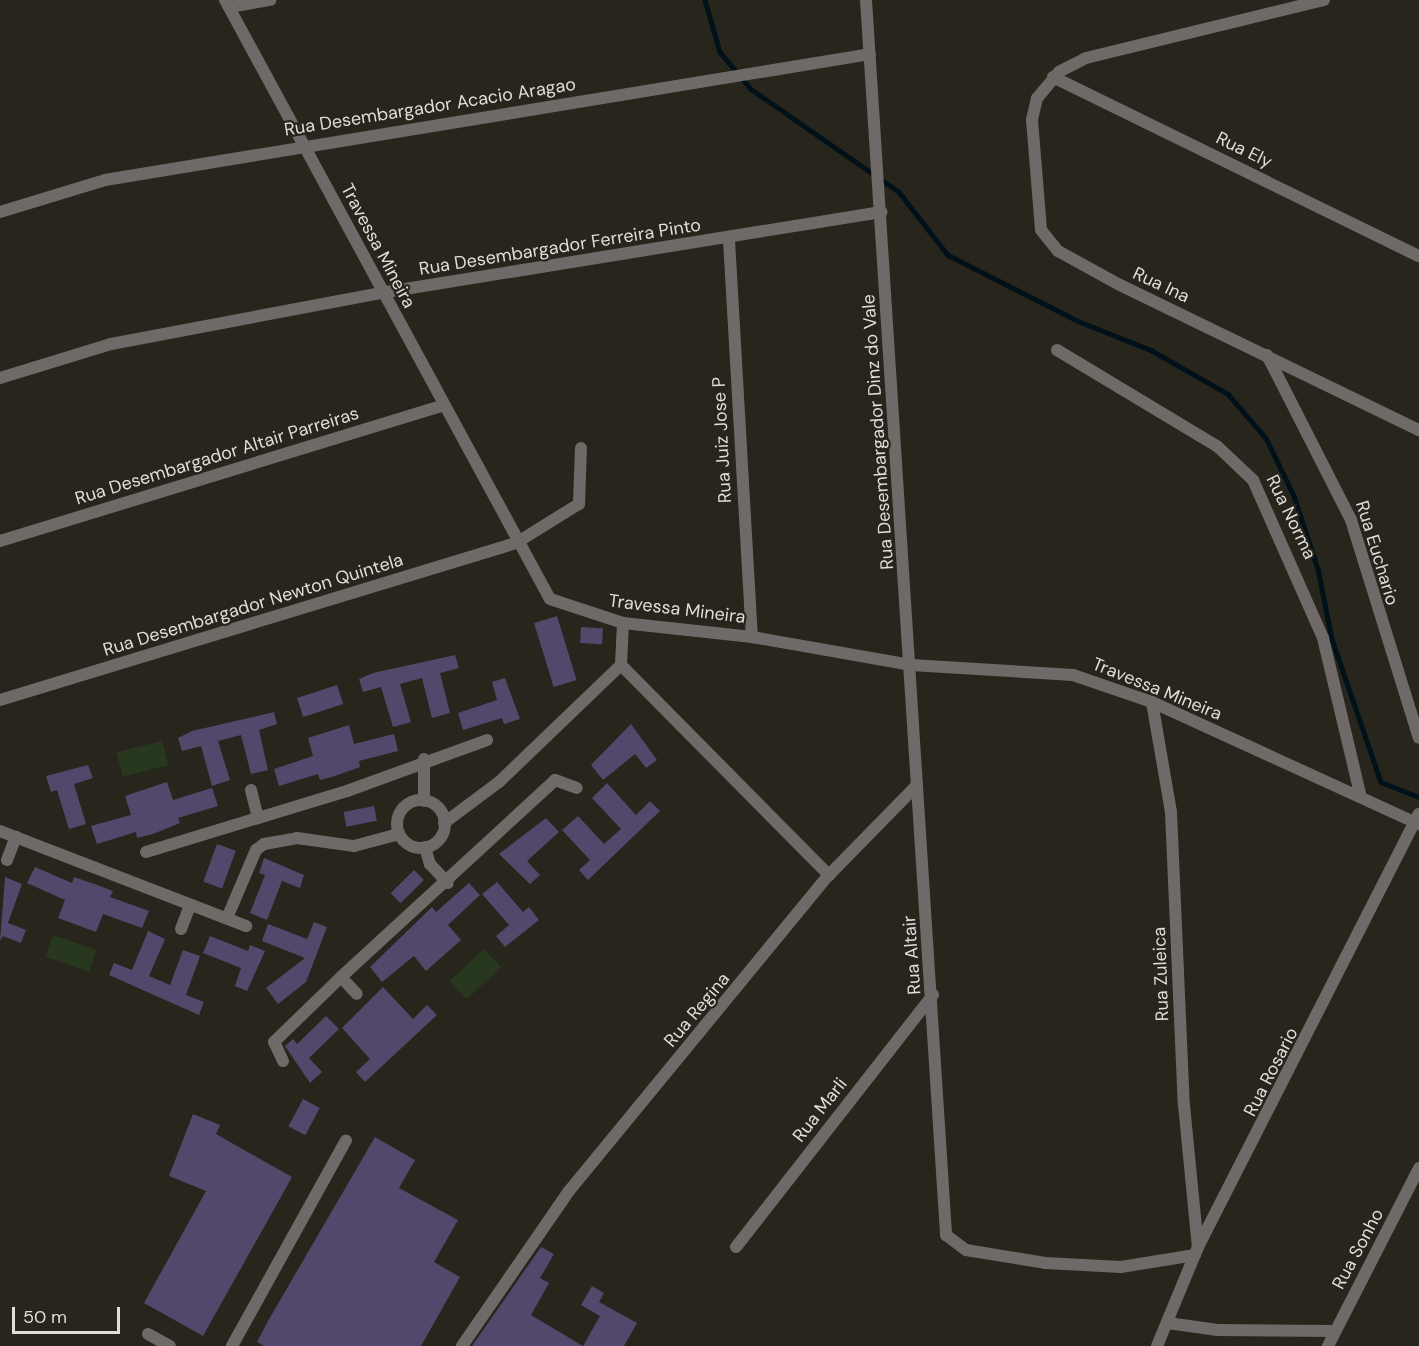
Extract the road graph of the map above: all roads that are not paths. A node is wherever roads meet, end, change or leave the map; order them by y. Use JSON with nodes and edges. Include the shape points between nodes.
{"nodes":[{"id":1,"x":270,"y":0,"type":"edge"},
{"id":2,"x":866,"y":0,"type":"edge"},
{"id":3,"x":1324,"y":0,"type":"edge"},
{"id":4,"x":227,"y":4,"type":"edge"},
{"id":5,"x":870,"y":54,"type":"junction"},
{"id":6,"x":1053,"y":77,"type":"junction"},
{"id":7,"x":305,"y":146,"type":"junction"},
{"id":8,"x":0,"y":212,"type":"edge"},
{"id":9,"x":881,"y":212,"type":"junction"},
{"id":10,"x":729,"y":240,"type":"junction"},
{"id":11,"x":1419,"y":256,"type":"edge"},
{"id":12,"x":380,"y":293,"type":"junction"},
{"id":13,"x":1057,"y":350,"type":"dead end"},
{"id":14,"x":1267,"y":355,"type":"junction"},
{"id":15,"x":0,"y":378,"type":"edge"},
{"id":16,"x":444,"y":405,"type":"junction"},
{"id":17,"x":1419,"y":430,"type":"edge"},
{"id":18,"x":581,"y":448,"type":"dead end"},
{"id":19,"x":0,"y":541,"type":"edge"},
{"id":20,"x":516,"y":543,"type":"junction"},
{"id":21,"x":623,"y":624,"type":"junction"},
{"id":22,"x":752,"y":637,"type":"junction"},
{"id":23,"x":621,"y":665,"type":"junction"},
{"id":24,"x":911,"y":665,"type":"junction"},
{"id":25,"x":0,"y":700,"type":"edge"},
{"id":26,"x":1152,"y":702,"type":"junction"},
{"id":27,"x":1419,"y":738,"type":"edge"},
{"id":28,"x":487,"y":740,"type":"dead end"},
{"id":29,"x":423,"y":759,"type":"junction"},
{"id":30,"x":917,"y":785,"type":"junction"},
{"id":31,"x":577,"y":788,"type":"dead end"},
{"id":32,"x":251,"y":790,"type":"dead end"},
{"id":33,"x":1360,"y":797,"type":"junction"},
{"id":34,"x":424,"y":801,"type":"junction"},
{"id":35,"x":258,"y":818,"type":"junction"},
{"id":36,"x":1418,"y":820,"type":"edge"},
{"id":37,"x":444,"y":823,"type":"junction"},
{"id":38,"x":0,"y":831,"type":"edge"},
{"id":39,"x":399,"y":834,"type":"junction"},
{"id":40,"x":16,"y":837,"type":"junction"},
{"id":41,"x":425,"y":848,"type":"junction"},
{"id":42,"x":147,"y":852,"type":"dead end"},
{"id":43,"x":7,"y":860,"type":"dead end"},
{"id":44,"x":829,"y":875,"type":"junction"},
{"id":45,"x":448,"y":883,"type":"junction"},
{"id":46,"x":190,"y":905,"type":"junction"},
{"id":47,"x":227,"y":918,"type":"junction"},
{"id":48,"x":246,"y":926,"type":"dead end"},
{"id":49,"x":181,"y":929,"type":"dead end"},
{"id":50,"x":341,"y":977,"type":"junction"},
{"id":51,"x":357,"y":994,"type":"dead end"},
{"id":52,"x":933,"y":995,"type":"junction"},
{"id":53,"x":283,"y":1061,"type":"dead end"},
{"id":54,"x":346,"y":1140,"type":"dead end"},
{"id":55,"x":1419,"y":1168,"type":"edge"},
{"id":56,"x":736,"y":1247,"type":"dead end"},
{"id":57,"x":1197,"y":1251,"type":"junction"},
{"id":58,"x":1168,"y":1323,"type":"junction"},
{"id":59,"x":1334,"y":1331,"type":"junction"},
{"id":60,"x":148,"y":1334,"type":"dead end"},
{"id":61,"x":170,"y":1346,"type":"edge"},
{"id":62,"x":232,"y":1346,"type":"edge"},
{"id":63,"x":462,"y":1346,"type":"edge"},
{"id":64,"x":1157,"y":1346,"type":"edge"},
{"id":65,"x":1328,"y":1346,"type":"edge"}],
"edges":[{"from":1,"to":4,"type":"street"},
{"from":2,"to":5,"type":"street"},
{"from":3,"to":6,"type":"street","via":[[1086,58]]},
{"from":4,"to":7,"type":"street","name":"Travessa Mineira"},
{"from":5,"to":7,"type":"street","name":"Rua Desembargador Acacio Aragao"},
{"from":5,"to":9,"type":"street","name":"Rua Desembargador Dinz do Vale"},
{"from":6,"to":11,"type":"street","name":"Rua Ely"},
{"from":6,"to":14,"type":"street","name":"Rua Ina","via":[[1037,98],[1032,120],[1044,237],[1118,284]]},
{"from":7,"to":8,"type":"street","name":"Rua Desembargador Acacio Aragao","via":[[105,180]]},
{"from":7,"to":12,"type":"street","name":"Travessa Mineira"},
{"from":9,"to":10,"type":"street","name":"Rua Desembargador Ferreira Pinto"},
{"from":9,"to":24,"type":"street","name":"Rua Desembargador Dinz do Vale"},
{"from":10,"to":12,"type":"street","name":"Rua Desembargador Ferreira Pinto"},
{"from":10,"to":22,"type":"street","name":"Rua Juiz Jose P"},
{"from":12,"to":15,"type":"street","name":"Rua Desembargador Ferreira Pinto","via":[[111,344]]},
{"from":12,"to":16,"type":"street","name":"Travessa Mineira"},
{"from":13,"to":33,"type":"street","name":"Rua Norma","via":[[1217,446],[1254,480],[1323,638]]},
{"from":14,"to":17,"type":"street","name":"Rua Ina"},
{"from":14,"to":27,"type":"street","name":"Rua Euchario","via":[[1351,519]]},
{"from":16,"to":19,"type":"street","name":"Rua Desembargador Altair Parreiras"},
{"from":16,"to":20,"type":"street","name":"Travessa Mineira"},
{"from":18,"to":20,"type":"street","name":"Rua Desembargador Newton Quintela","via":[[579,504]]},
{"from":20,"to":21,"type":"street","name":"Travessa Mineira","via":[[550,599]]},
{"from":20,"to":25,"type":"street","name":"Rua Desembargador Newton Quintela"},
{"from":21,"to":22,"type":"street","name":"Travessa Mineira"},
{"from":21,"to":23,"type":"street"},
{"from":22,"to":24,"type":"street","name":"Travessa Mineira"},
{"from":23,"to":37,"type":"street","via":[[499,782]]},
{"from":23,"to":44,"type":"street"},
{"from":24,"to":26,"type":"street","name":"Travessa Mineira","via":[[1073,675]]},
{"from":24,"to":30,"type":"street","name":"Rua Altair"},
{"from":26,"to":33,"type":"street","name":"Travessa Mineira"},
{"from":26,"to":57,"type":"street","name":"Rua Zuleica","via":[[1172,812],[1184,1105]]},
{"from":28,"to":29,"type":"street"},
{"from":29,"to":34,"type":"street"},
{"from":29,"to":35,"type":"street","via":[[347,791]]},
{"from":30,"to":44,"type":"street","name":"Rua Regina"},
{"from":30,"to":52,"type":"street","name":"Rua Altair"},
{"from":31,"to":45,"type":"street","via":[[555,780]]},
{"from":32,"to":35,"type":"street"},
{"from":33,"to":36,"type":"street","name":"Travessa Mineira"},
{"from":34,"to":37,"type":"street","via":[[437,807]]},
{"from":34,"to":39,"type":"street","via":[[404,807]]},
{"from":35,"to":42,"type":"street"},
{"from":36,"to":57,"type":"street","name":"Rua Rosario"},
{"from":37,"to":41,"type":"street","via":[[439,840]]},
{"from":38,"to":40,"type":"street"},
{"from":39,"to":41,"type":"street","via":[[409,845]]},
{"from":39,"to":47,"type":"street","via":[[354,846],[297,838],[264,844],[256,850]]},
{"from":40,"to":43,"type":"street"},
{"from":40,"to":46,"type":"street"},
{"from":41,"to":45,"type":"street","via":[[430,864]]},
{"from":44,"to":63,"type":"street","name":"Rua Regina","via":[[513,1266]]},
{"from":45,"to":50,"type":"street"},
{"from":46,"to":47,"type":"street"},
{"from":46,"to":49,"type":"street"},
{"from":47,"to":48,"type":"street"},
{"from":50,"to":51,"type":"street"},
{"from":50,"to":53,"type":"street","via":[[274,1042]]},
{"from":52,"to":56,"type":"street","name":"Rua Marli"},
{"from":52,"to":57,"type":"street","name":"Rua Altair","via":[[949,1242],[999,1258],[1089,1266],[1138,1266]]},
{"from":54,"to":62,"type":"street"},
{"from":55,"to":59,"type":"street","name":"Rua Sonho"},
{"from":57,"to":58,"type":"street","name":"Rua Rosario"},
{"from":58,"to":59,"type":"street","via":[[1218,1330]]},
{"from":58,"to":64,"type":"street","name":"Rua Rosario"},
{"from":59,"to":65,"type":"street","name":"Rua Sonho"},
{"from":60,"to":61,"type":"street"}]}
